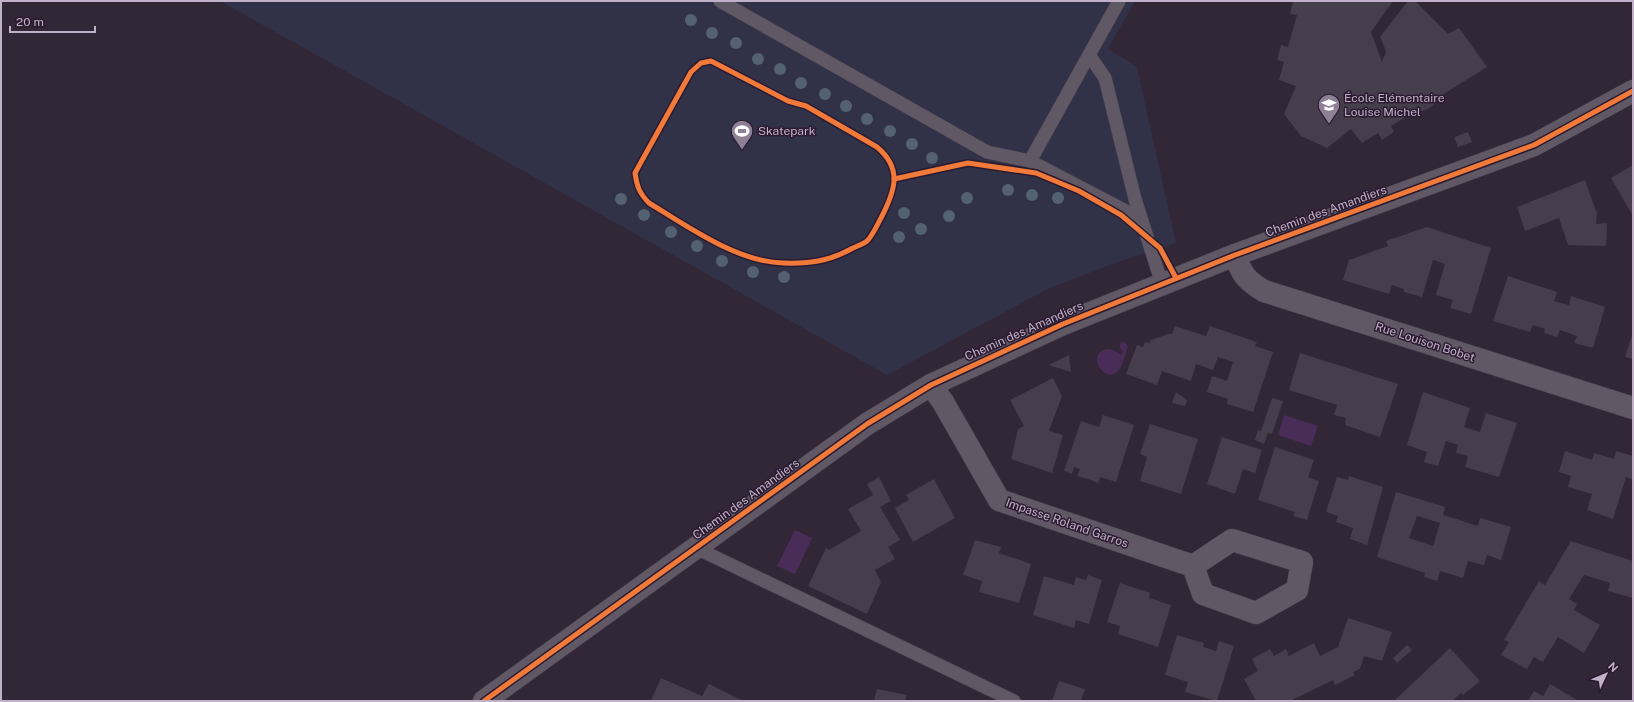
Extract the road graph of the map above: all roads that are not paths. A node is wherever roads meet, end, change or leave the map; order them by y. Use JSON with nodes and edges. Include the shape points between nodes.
{"nodes":[{"id":1,"x":720,"y":1,"type":"edge"},
{"id":2,"x":1119,"y":1,"type":"edge"},
{"id":3,"x":1089,"y":54,"type":"junction"},
{"id":4,"x":1633,"y":91,"type":"edge"},
{"id":5,"x":1030,"y":161,"type":"junction"},
{"id":6,"x":1141,"y":219,"type":"junction"},
{"id":7,"x":1235,"y":255,"type":"junction"},
{"id":8,"x":1162,"y":284,"type":"junction"},
{"id":9,"x":931,"y":385,"type":"junction"},
{"id":10,"x":1633,"y":408,"type":"edge"},
{"id":11,"x":696,"y":548,"type":"junction"},
{"id":12,"x":1193,"y":566,"type":"junction"},
{"id":13,"x":492,"y":699,"type":"edge"},
{"id":14,"x":1014,"y":701,"type":"edge"}],
"edges":[{"from":1,"to":5,"type":"lane","via":[[986,152]]},
{"from":2,"to":3,"type":"lane"},
{"from":3,"to":5,"type":"lane"},
{"from":3,"to":6,"type":"lane","via":[[1104,78]]},
{"from":4,"to":7,"type":"street","name":"Chemin des Amandiers","via":[[1534,145]]},
{"from":5,"to":6,"type":"lane"},
{"from":6,"to":8,"type":"lane"},
{"from":7,"to":8,"type":"street","name":"Chemin des Amandiers"},
{"from":7,"to":10,"type":"street","name":"Rue Louison Bobet","via":[[1241,273],[1264,291]]},
{"from":8,"to":9,"type":"street","name":"Chemin des Amandiers","via":[[1063,324]]},
{"from":9,"to":11,"type":"street","name":"Chemin des Amandiers","via":[[867,424]]},
{"from":9,"to":12,"type":"street","name":"Impasse Roland Garros","via":[[999,500]]},
{"from":11,"to":13,"type":"street","name":"Chemin des Amandiers"},
{"from":11,"to":14,"type":"lane","name":"Chemin des Amandiers"},
{"from":12,"to":12,"type":"street","via":[[1203,594],[1256,613],[1297,590],[1302,562],[1232,540]]}]}
